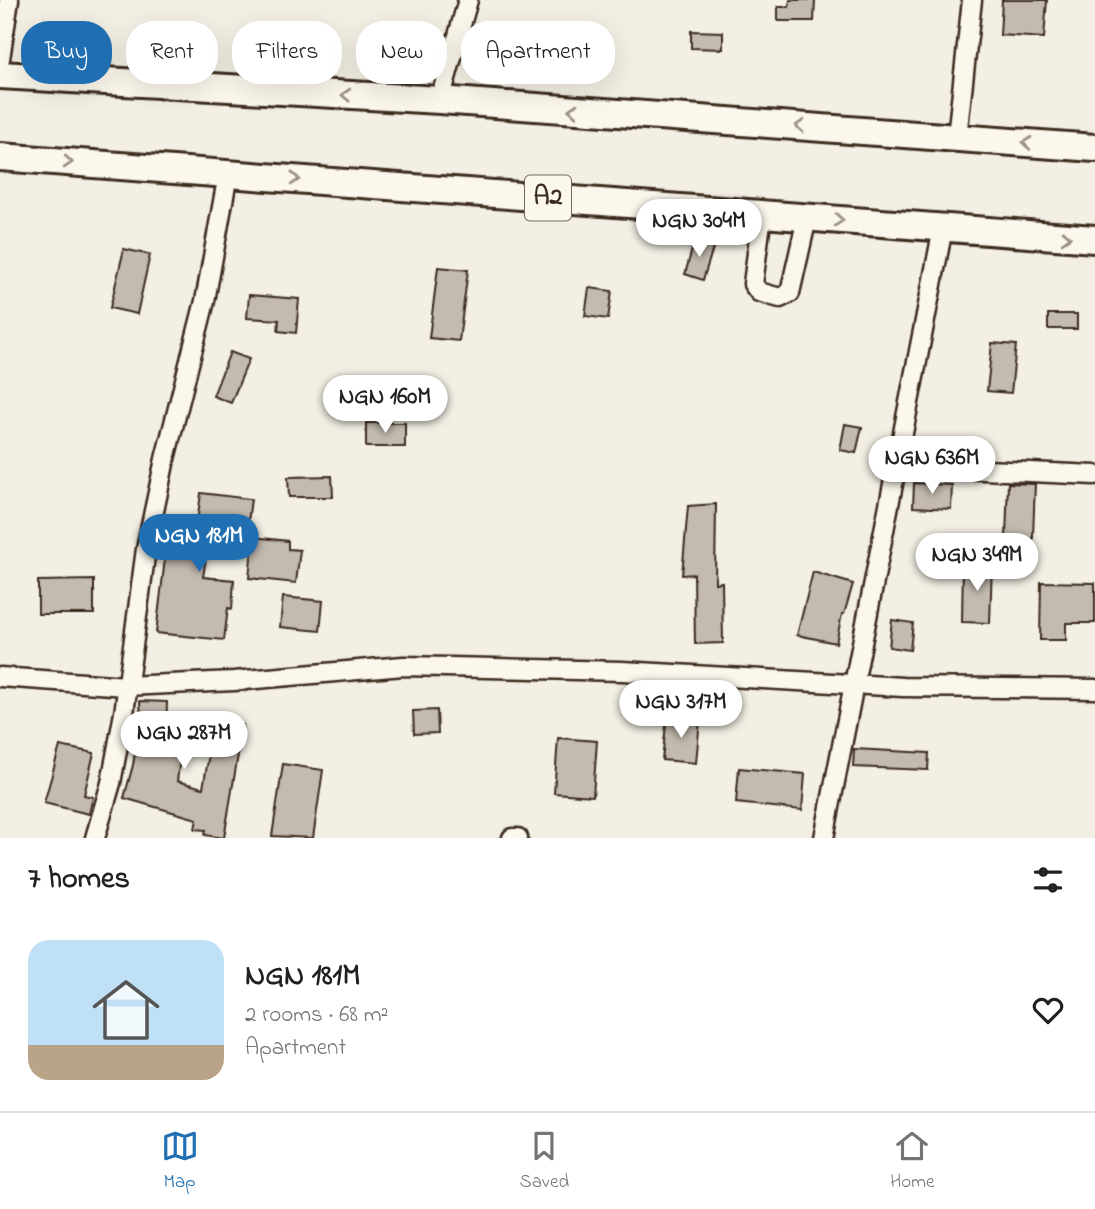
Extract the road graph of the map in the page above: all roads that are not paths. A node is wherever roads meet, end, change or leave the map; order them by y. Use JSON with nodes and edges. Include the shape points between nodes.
{"nodes":[{"id":1,"x":9,"y":0,"type":"edge"},
{"id":2,"x":468,"y":0,"type":"edge"},
{"id":3,"x":972,"y":0,"type":"edge"},
{"id":4,"x":0,"y":59,"type":"edge"},
{"id":5,"x":0,"y":75,"type":"edge"},
{"id":6,"x":440,"y":100,"type":"junction"},
{"id":7,"x":957,"y":137,"type":"junction"},
{"id":8,"x":1095,"y":148,"type":"edge"},
{"id":9,"x":0,"y":157,"type":"edge"},
{"id":10,"x":228,"y":174,"type":"junction"},
{"id":11,"x":762,"y":214,"type":"junction"},
{"id":12,"x":807,"y":218,"type":"junction"},
{"id":13,"x":943,"y":228,"type":"junction"},
{"id":14,"x":1095,"y":239,"type":"edge"},
{"id":15,"x":896,"y":466,"type":"junction"},
{"id":16,"x":1095,"y":475,"type":"edge"},
{"id":17,"x":0,"y":677,"type":"edge"},
{"id":18,"x":853,"y":684,"type":"junction"},
{"id":19,"x":126,"y":685,"type":"junction"},
{"id":20,"x":1095,"y":689,"type":"edge"},
{"id":21,"x":94,"y":838,"type":"edge"},
{"id":22,"x":824,"y":838,"type":"edge"}],
"edges":[{"from":1,"to":4,"type":"street"},
{"from":2,"to":6,"type":"street"},
{"from":3,"to":7,"type":"street"},
{"from":6,"to":5,"type":"highway","one_way":true},
{"from":7,"to":6,"type":"highway","one_way":true},
{"from":8,"to":7,"type":"highway","one_way":true},
{"from":9,"to":10,"type":"highway","number":"A2","one_way":true},
{"from":10,"to":11,"type":"highway","number":"A2","one_way":true},
{"from":10,"to":19,"type":"street","via":[[205,301],[146,549]]},
{"from":11,"to":12,"type":"highway","number":"A2"},
{"from":11,"to":12,"type":"street","via":[[753,284],[759,292],[780,298],[790,293]]},
{"from":12,"to":13,"type":"highway","number":"A2","one_way":true},
{"from":13,"to":14,"type":"highway","number":"A2","one_way":true},
{"from":13,"to":15,"type":"street"},
{"from":15,"to":16,"type":"street"},
{"from":15,"to":18,"type":"street"},
{"from":17,"to":19,"type":"street"},
{"from":18,"to":19,"type":"street","via":[[622,671],[403,666]]},
{"from":18,"to":20,"type":"street"},
{"from":18,"to":22,"type":"street"},
{"from":19,"to":21,"type":"street","via":[[111,783]]}]}
